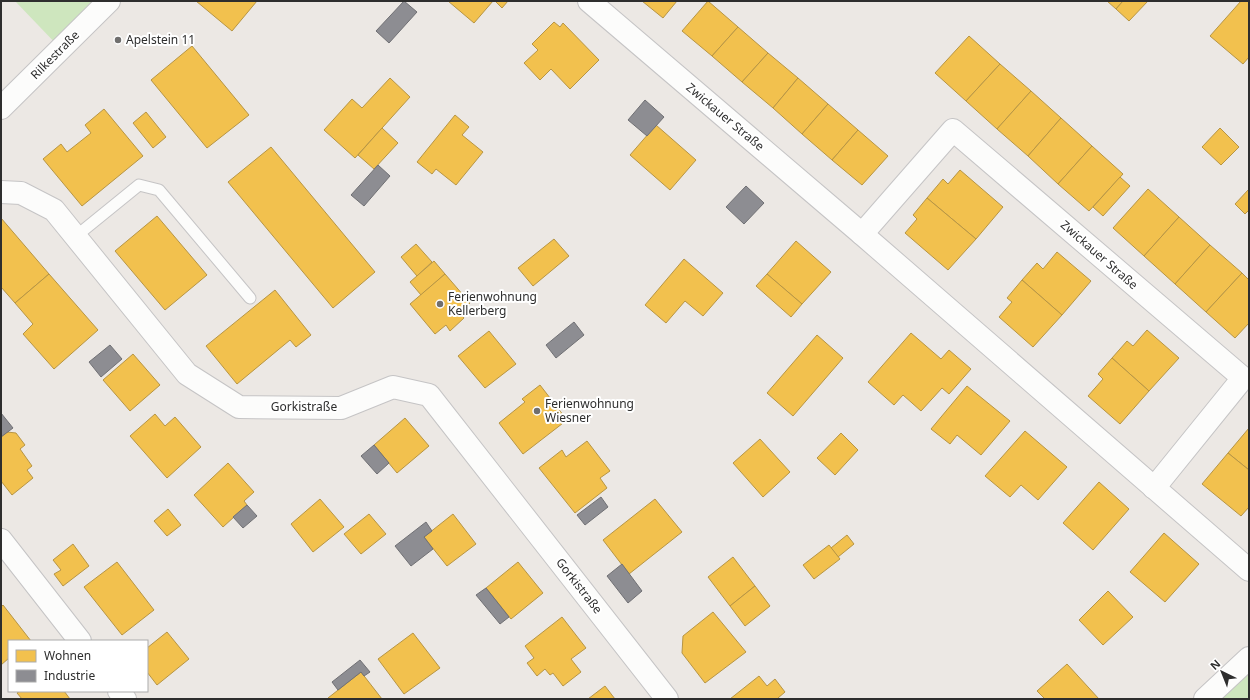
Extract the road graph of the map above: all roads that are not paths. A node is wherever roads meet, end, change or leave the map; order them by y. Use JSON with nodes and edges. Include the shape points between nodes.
{"nodes":[{"id":1,"x":109,"y":1,"type":"edge"},
{"id":2,"x":589,"y":1,"type":"edge"},
{"id":3,"x":1,"y":108,"type":"edge"},
{"id":4,"x":1,"y":192,"type":"edge"},
{"id":5,"x":862,"y":234,"type":"junction"},
{"id":6,"x":75,"y":237,"type":"junction"},
{"id":7,"x":250,"y":298,"type":"dead end"},
{"id":8,"x":1154,"y":488,"type":"junction"},
{"id":9,"x":1,"y":540,"type":"edge"},
{"id":10,"x":1249,"y":570,"type":"edge"},
{"id":11,"x":79,"y":640,"type":"edge"},
{"id":12,"x":1249,"y":658,"type":"edge"},
{"id":13,"x":667,"y":699,"type":"edge"},
{"id":14,"x":1205,"y":699,"type":"edge"}],
"edges":[{"from":1,"to":3,"type":"street","name":"Rilkestraße"},
{"from":2,"to":5,"type":"street","name":"Zwickauer Straße"},
{"from":4,"to":6,"type":"street","name":"Gorkistraße","via":[[21,193],[54,210]]},
{"from":5,"to":8,"type":"street","name":"Zwickauer Straße"},
{"from":5,"to":8,"type":"street","name":"Zwickauer Straße","via":[[953,130],[1243,378]]},
{"from":6,"to":7,"type":"lane","via":[[139,185],[159,190]]},
{"from":6,"to":13,"type":"street","name":"Gorkistraße","via":[[187,374],[239,407],[341,408],[393,387],[429,396]]},
{"from":8,"to":10,"type":"street","name":"Zwickauer Straße"},
{"from":9,"to":11,"type":"street"},
{"from":12,"to":14,"type":"street"}]}
